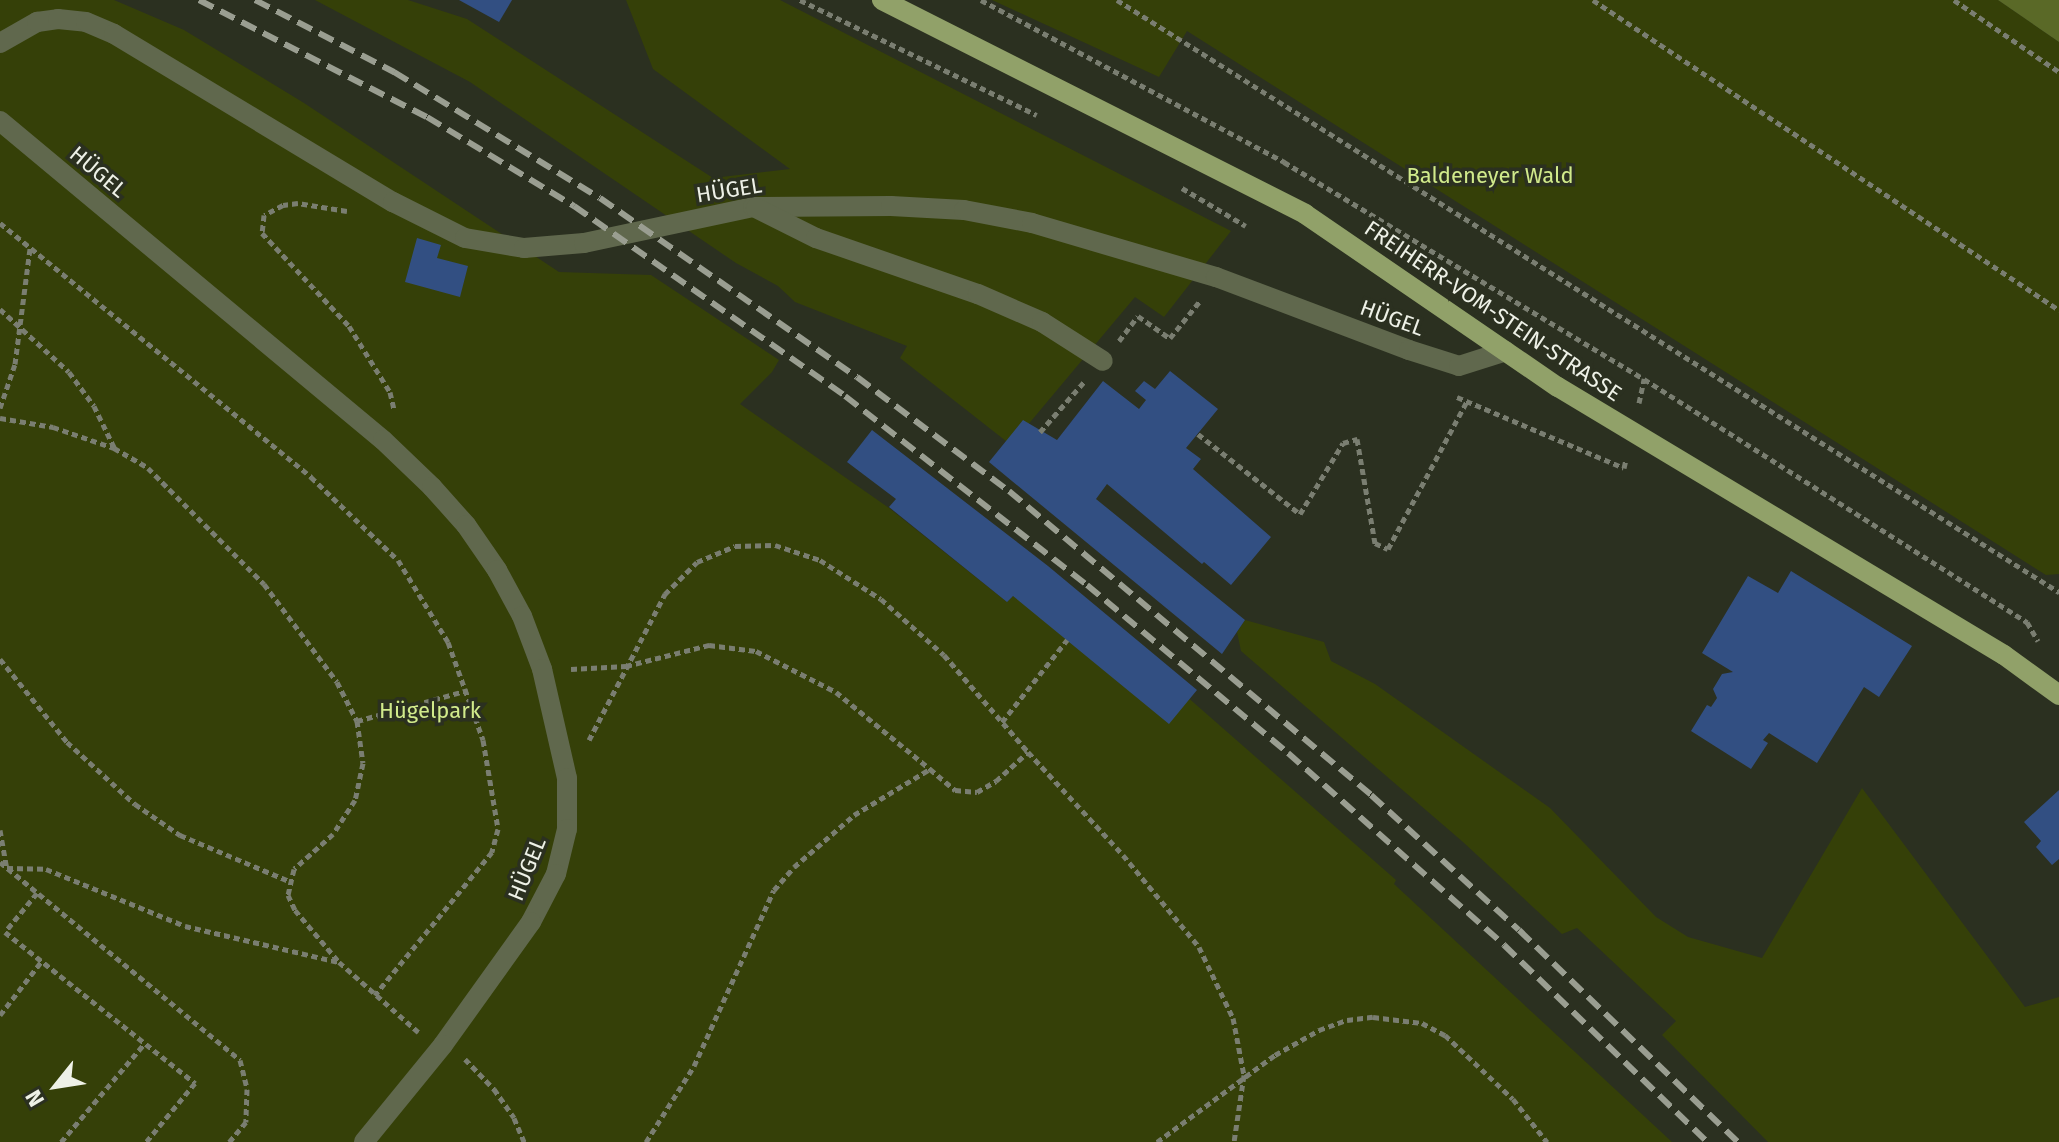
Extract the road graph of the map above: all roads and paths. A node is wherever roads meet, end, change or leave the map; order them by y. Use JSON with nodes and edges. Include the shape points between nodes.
{"nodes":[{"id":1,"x":800,"y":0,"type":"edge"},
{"id":2,"x":882,"y":0,"type":"edge"},
{"id":3,"x":981,"y":0,"type":"edge"},
{"id":4,"x":1117,"y":0,"type":"edge"},
{"id":5,"x":1593,"y":0,"type":"edge"},
{"id":6,"x":1954,"y":0,"type":"edge"},
{"id":7,"x":0,"y":43,"type":"edge"},
{"id":8,"x":2059,"y":72,"type":"edge"},
{"id":9,"x":1041,"y":116,"type":"dead end"},
{"id":10,"x":0,"y":121,"type":"edge"},
{"id":11,"x":1180,"y":187,"type":"dead end"},
{"id":12,"x":753,"y":207,"type":"junction"},
{"id":13,"x":350,"y":211,"type":"dead end"},
{"id":14,"x":0,"y":223,"type":"edge"},
{"id":15,"x":1246,"y":226,"type":"dead end"},
{"id":16,"x":30,"y":247,"type":"junction"},
{"id":17,"x":1200,"y":301,"type":"dead end"},
{"id":18,"x":0,"y":309,"type":"edge"},
{"id":19,"x":2059,"y":310,"type":"edge"},
{"id":20,"x":20,"y":326,"type":"junction"},
{"id":21,"x":1506,"y":351,"type":"junction"},
{"id":22,"x":1103,"y":361,"type":"junction"},
{"id":23,"x":1467,"y":401,"type":"dead end"},
{"id":24,"x":0,"y":408,"type":"edge"},
{"id":25,"x":0,"y":418,"type":"edge"},
{"id":26,"x":1040,"y":432,"type":"dead end"},
{"id":27,"x":1198,"y":434,"type":"dead end"},
{"id":28,"x":383,"y":440,"type":"junction"},
{"id":29,"x":114,"y":448,"type":"junction"},
{"id":30,"x":2059,"y":592,"type":"edge"},
{"id":31,"x":1067,"y":640,"type":"dead end"},
{"id":32,"x":2040,"y":645,"type":"dead end"},
{"id":33,"x":0,"y":659,"type":"edge"},
{"id":34,"x":626,"y":666,"type":"junction"},
{"id":35,"x":542,"y":669,"type":"junction"},
{"id":36,"x":468,"y":690,"type":"junction"},
{"id":37,"x":2059,"y":695,"type":"edge"},
{"id":38,"x":357,"y":721,"type":"junction"},
{"id":39,"x":1002,"y":722,"type":"junction"},
{"id":40,"x":1028,"y":752,"type":"junction"},
{"id":41,"x":930,"y":769,"type":"junction"},
{"id":42,"x":567,"y":778,"type":"junction"},
{"id":43,"x":0,"y":830,"type":"edge"},
{"id":44,"x":0,"y":862,"type":"edge"},
{"id":45,"x":7,"y":868,"type":"junction"},
{"id":46,"x":289,"y":881,"type":"junction"},
{"id":47,"x":37,"y":893,"type":"junction"},
{"id":48,"x":2,"y":930,"type":"edge"},
{"id":49,"x":41,"y":961,"type":"junction"},
{"id":50,"x":339,"y":962,"type":"junction"},
{"id":51,"x":375,"y":995,"type":"junction"},
{"id":52,"x":0,"y":1015,"type":"edge"},
{"id":53,"x":144,"y":1044,"type":"junction"},
{"id":54,"x":443,"y":1045,"type":"junction"},
{"id":55,"x":1244,"y":1075,"type":"junction"},
{"id":56,"x":61,"y":1142,"type":"edge"},
{"id":57,"x":146,"y":1142,"type":"edge"},
{"id":58,"x":229,"y":1142,"type":"edge"},
{"id":59,"x":364,"y":1142,"type":"edge"},
{"id":60,"x":524,"y":1142,"type":"edge"},
{"id":61,"x":646,"y":1142,"type":"edge"},
{"id":62,"x":1157,"y":1142,"type":"edge"},
{"id":63,"x":1234,"y":1142,"type":"edge"},
{"id":64,"x":1547,"y":1142,"type":"edge"}],
"edges":[{"from":1,"to":9,"type":"path"},
{"from":2,"to":21,"type":"main road","name":"FREIHERR-VOM-STEIN-STRASSE","via":[[1305,214]]},
{"from":3,"to":32,"type":"path","via":[[1284,162],[1644,379],[2027,622]]},
{"from":4,"to":30,"type":"path"},
{"from":5,"to":19,"type":"path"},
{"from":6,"to":8,"type":"path"},
{"from":7,"to":12,"type":"lane","name":"HÜGEL","via":[[37,22],[86,22],[393,202],[465,238],[524,248],[584,243]]},
{"from":10,"to":28,"type":"lane","name":"HÜGEL"},
{"from":11,"to":15,"type":"path"},
{"from":12,"to":21,"type":"lane","name":"HÜGEL","via":[[964,210],[1032,223],[1216,277],[1459,366]]},
{"from":12,"to":22,"type":"lane","via":[[816,238],[1042,322]]},
{"from":13,"to":28,"type":"path","via":[[283,205],[260,223],[268,241],[330,304],[372,359],[395,413]]},
{"from":14,"to":16,"type":"path"},
{"from":16,"to":20,"type":"path"},
{"from":16,"to":36,"type":"path","via":[[311,477],[398,560],[441,628]]},
{"from":17,"to":22,"type":"path","via":[[1170,338],[1138,316]]},
{"from":18,"to":20,"type":"path"},
{"from":20,"to":24,"type":"path","via":[[15,364]]},
{"from":20,"to":29,"type":"path","via":[[69,372],[94,406]]},
{"from":21,"to":37,"type":"main road","name":"FREIHERR-VOM-STEIN-STRASSE","via":[[2004,655]]},
{"from":22,"to":26,"type":"path"},
{"from":23,"to":27,"type":"path","via":[[1388,549],[1375,543],[1357,439],[1343,443],[1300,514]]},
{"from":25,"to":29,"type":"path","via":[[53,427]]},
{"from":28,"to":35,"type":"lane","name":"HÜGEL","via":[[474,536],[522,616]]},
{"from":29,"to":38,"type":"path","via":[[174,491],[264,584],[337,682]]},
{"from":31,"to":39,"type":"path"},
{"from":33,"to":46,"type":"path","via":[[67,742],[135,804],[180,835]]},
{"from":34,"to":35,"type":"path"},
{"from":34,"to":39,"type":"path","via":[[665,594],[697,562],[735,546],[775,545],[820,560],[881,599],[944,655]]},
{"from":34,"to":41,"type":"path","via":[[709,645],[756,651],[836,692]]},
{"from":34,"to":42,"type":"path"},
{"from":35,"to":42,"type":"lane","name":"HÜGEL"},
{"from":36,"to":38,"type":"path"},
{"from":36,"to":51,"type":"path","via":[[494,793],[498,829],[492,852]]},
{"from":38,"to":46,"type":"path","via":[[363,763],[355,800],[333,834],[294,869]]},
{"from":39,"to":40,"type":"path"},
{"from":40,"to":41,"type":"path","via":[[977,792],[955,790]]},
{"from":40,"to":55,"type":"path","via":[[1199,947],[1233,1018]]},
{"from":41,"to":61,"type":"path","via":[[854,815],[816,845],[774,890],[694,1066]]},
{"from":42,"to":54,"type":"lane","name":"HÜGEL","via":[[567,829],[556,874],[531,922]]},
{"from":43,"to":45,"type":"path"},
{"from":44,"to":45,"type":"path"},
{"from":45,"to":47,"type":"path"},
{"from":45,"to":50,"type":"path","via":[[46,869],[185,926]]},
{"from":46,"to":50,"type":"path","via":[[295,910]]},
{"from":47,"to":48,"type":"path"},
{"from":47,"to":58,"type":"path","via":[[240,1060],[247,1089],[246,1122]]},
{"from":48,"to":49,"type":"path"},
{"from":49,"to":52,"type":"path"},
{"from":49,"to":53,"type":"path"},
{"from":50,"to":51,"type":"path"},
{"from":51,"to":54,"type":"path","via":[[407,1024]]},
{"from":53,"to":56,"type":"path"},
{"from":53,"to":57,"type":"path","via":[[195,1083]]},
{"from":54,"to":59,"type":"lane","name":"HÜGEL"},
{"from":54,"to":60,"type":"path","via":[[480,1071],[514,1118]]},
{"from":55,"to":62,"type":"path"},
{"from":55,"to":63,"type":"path"},
{"from":55,"to":64,"type":"path","via":[[1319,1030],[1347,1020],[1396,1017],[1422,1023],[1465,1051]]}]}
